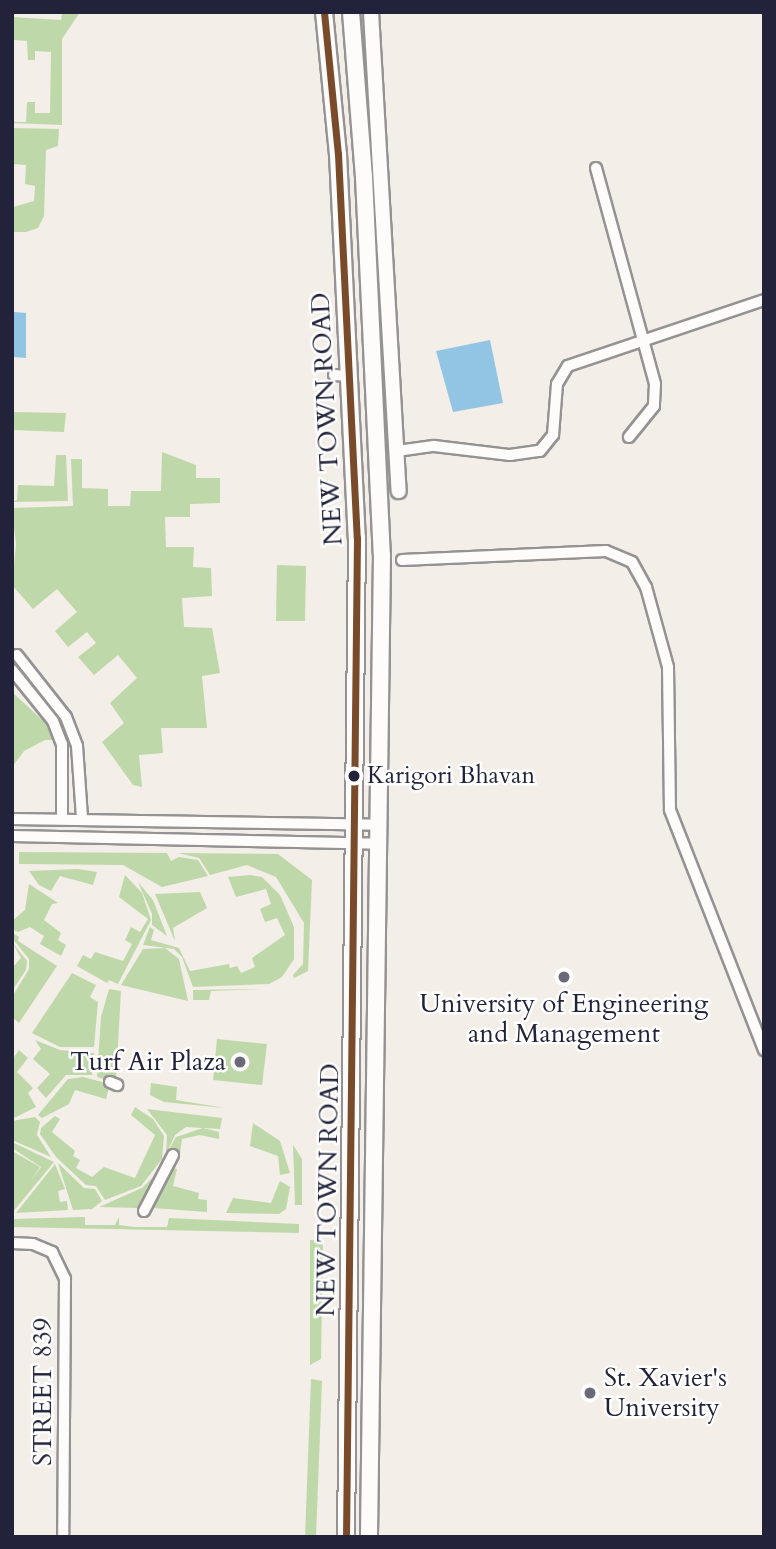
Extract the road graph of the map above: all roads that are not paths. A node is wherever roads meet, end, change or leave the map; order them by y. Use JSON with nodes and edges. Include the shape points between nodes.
{"nodes":[{"id":1,"x":324,"y":12,"type":"edge"},
{"id":2,"x":351,"y":12,"type":"edge"},
{"id":3,"x":371,"y":12,"type":"edge"},
{"id":4,"x":596,"y":169,"type":"dead end"},
{"id":5,"x":764,"y":300,"type":"edge"},
{"id":6,"x":642,"y":340,"type":"junction"},
{"id":7,"x":629,"y":437,"type":"dead end"},
{"id":8,"x":397,"y":451,"type":"junction"},
{"id":9,"x":399,"y":491,"type":"dead end"},
{"id":10,"x":402,"y":560,"type":"dead end"},
{"id":11,"x":15,"y":651,"type":"edge"},
{"id":12,"x":12,"y":669,"type":"edge"},
{"id":13,"x":62,"y":818,"type":"junction"},
{"id":14,"x":82,"y":818,"type":"junction"},
{"id":15,"x":12,"y":819,"type":"edge"},
{"id":16,"x":356,"y":824,"type":"junction"},
{"id":17,"x":380,"y":825,"type":"junction"},
{"id":18,"x":12,"y":836,"type":"edge"},
{"id":19,"x":355,"y":843,"type":"junction"},
{"id":20,"x":380,"y":844,"type":"junction"},
{"id":21,"x":764,"y":1050,"type":"edge"},
{"id":22,"x":173,"y":1156,"type":"dead end"},
{"id":23,"x":144,"y":1211,"type":"dead end"},
{"id":24,"x":336,"y":1218,"type":"dead end"},
{"id":25,"x":353,"y":1220,"type":"junction"},
{"id":26,"x":12,"y":1243,"type":"edge"},
{"id":27,"x":63,"y":1537,"type":"edge"},
{"id":28,"x":346,"y":1537,"type":"edge"},
{"id":29,"x":369,"y":1537,"type":"edge"}],
"edges":[{"from":1,"to":16,"type":"main road","name":"NEW TOWN ROAD","via":[[338,153],[342,376],[357,538]]},
{"from":2,"to":17,"type":"main road","name":"NEW TOWN ROAD","via":[[364,177],[382,555]]},
{"from":3,"to":8,"type":"street"},
{"from":4,"to":6,"type":"street"},
{"from":5,"to":6,"type":"street"},
{"from":6,"to":7,"type":"street","via":[[655,384],[654,406]]},
{"from":6,"to":8,"type":"street","via":[[580,361],[560,374],[553,435],[540,451],[510,455],[435,446]]},
{"from":8,"to":9,"type":"street"},
{"from":10,"to":21,"type":"street","via":[[606,551],[632,562],[646,587],[668,667],[670,810]]},
{"from":11,"to":12,"type":"street"},
{"from":11,"to":14,"type":"street","via":[[66,717],[74,737]]},
{"from":12,"to":13,"type":"street","via":[[53,721],[62,744]]},
{"from":13,"to":14,"type":"street"},
{"from":13,"to":15,"type":"street"},
{"from":14,"to":16,"type":"street"},
{"from":16,"to":17,"type":"street"},
{"from":16,"to":19,"type":"main road","name":"NEW TOWN ROAD"},
{"from":17,"to":20,"type":"main road","name":"NEW TOWN ROAD"},
{"from":18,"to":19,"type":"street"},
{"from":19,"to":20,"type":"street"},
{"from":19,"to":25,"type":"main road","name":"NEW TOWN ROAD"},
{"from":20,"to":29,"type":"main road","name":"NEW TOWN ROAD"},
{"from":22,"to":23,"type":"street"},
{"from":24,"to":25,"type":"street"},
{"from":25,"to":28,"type":"main road","name":"NEW TOWN ROAD"},
{"from":26,"to":27,"type":"street","name":"STREET 839","via":[[33,1244],[52,1252],[65,1279]]}]}
